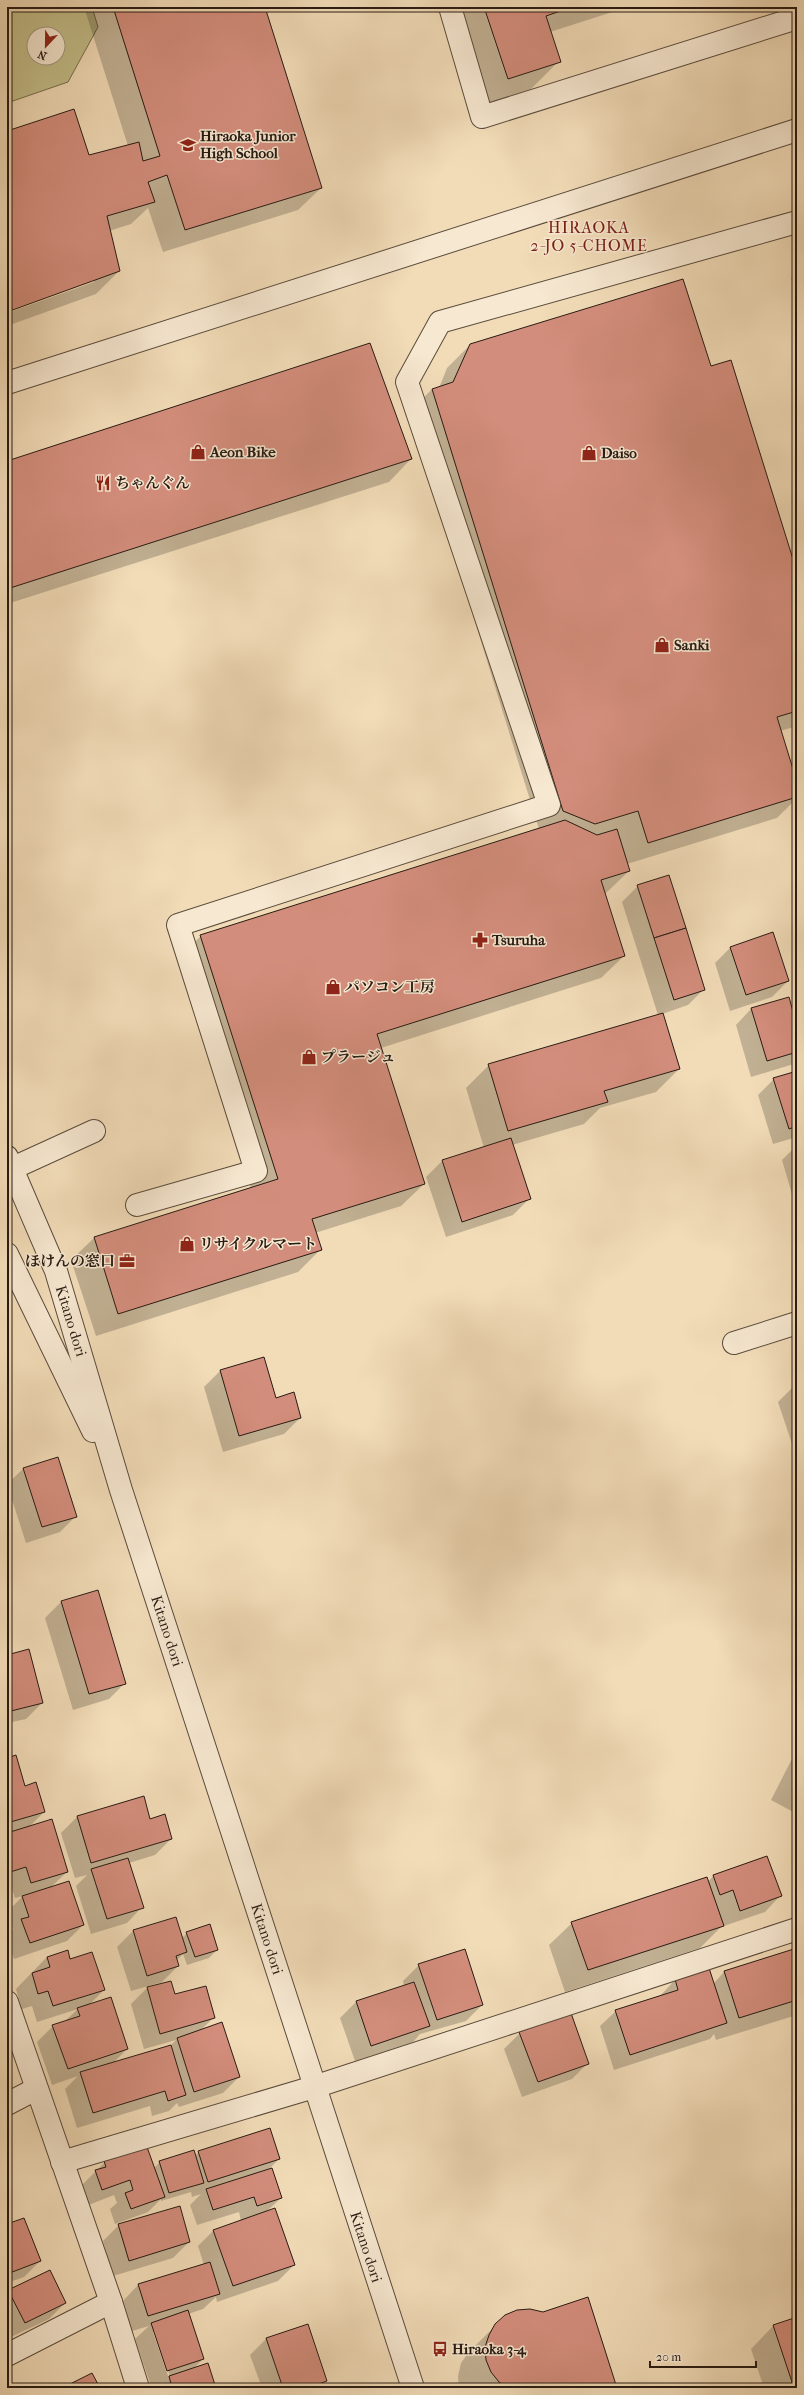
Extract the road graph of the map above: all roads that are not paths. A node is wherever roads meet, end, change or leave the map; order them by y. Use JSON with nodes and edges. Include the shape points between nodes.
{"nodes":[{"id":1,"x":450,"y":7,"type":"edge"},
{"id":2,"x":797,"y":18,"type":"edge"},
{"id":3,"x":797,"y":130,"type":"edge"},
{"id":4,"x":797,"y":222,"type":"edge"},
{"id":5,"x":7,"y":383,"type":"edge"},
{"id":6,"x":94,"y":1131,"type":"dead end"},
{"id":7,"x":10,"y":1162,"type":"edge"},
{"id":8,"x":137,"y":1205,"type":"dead end"},
{"id":9,"x":7,"y":1254,"type":"edge"},
{"id":10,"x":797,"y":1323,"type":"edge"},
{"id":11,"x":734,"y":1343,"type":"dead end"},
{"id":12,"x":121,"y":1490,"type":"junction"},
{"id":13,"x":797,"y":1929,"type":"edge"},
{"id":14,"x":7,"y":2002,"type":"edge"},
{"id":15,"x":314,"y":2087,"type":"junction"},
{"id":16,"x":36,"y":2089,"type":"junction"},
{"id":17,"x":7,"y":2104,"type":"edge"},
{"id":18,"x":62,"y":2162,"type":"junction"},
{"id":19,"x":111,"y":2302,"type":"junction"},
{"id":20,"x":7,"y":2355,"type":"edge"},
{"id":21,"x":407,"y":2387,"type":"edge"},
{"id":22,"x":138,"y":2388,"type":"edge"}],
"edges":[{"from":1,"to":2,"type":"street","via":[[482,117]]},
{"from":3,"to":5,"type":"street"},
{"from":4,"to":8,"type":"street","via":[[440,322],[407,382],[549,805],[178,925],[256,1171]]},
{"from":6,"to":7,"type":"street"},
{"from":7,"to":12,"type":"street","name":"Kitano dori","via":[[56,1271]]},
{"from":9,"to":12,"type":"street","name":"Kitano dori"},
{"from":10,"to":11,"type":"street"},
{"from":12,"to":15,"type":"street","name":"Kitano dori"},
{"from":13,"to":15,"type":"street"},
{"from":14,"to":16,"type":"street"},
{"from":15,"to":18,"type":"street"},
{"from":15,"to":21,"type":"street","name":"Kitano dori"},
{"from":16,"to":17,"type":"street"},
{"from":16,"to":18,"type":"street"},
{"from":18,"to":19,"type":"street"},
{"from":19,"to":20,"type":"street"},
{"from":19,"to":22,"type":"street"}]}
